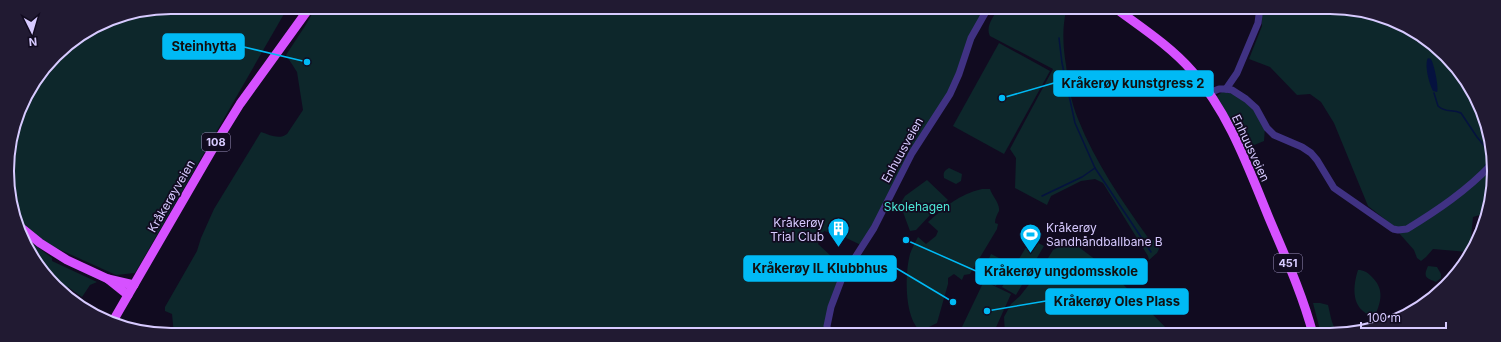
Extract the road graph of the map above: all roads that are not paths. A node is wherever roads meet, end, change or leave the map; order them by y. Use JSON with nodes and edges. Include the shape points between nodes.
{"nodes":[{"id":1,"x":305,"y":14,"type":"edge"},
{"id":2,"x":985,"y":14,"type":"edge"},
{"id":3,"x":1123,"y":14,"type":"edge"},
{"id":4,"x":1259,"y":14,"type":"edge"},
{"id":5,"x":1226,"y":88,"type":"junction"},
{"id":6,"x":1209,"y":93,"type":"junction"},
{"id":7,"x":1487,"y":169,"type":"edge"},
{"id":8,"x":26,"y":232,"type":"edge"},
{"id":9,"x":108,"y":279,"type":"junction"},
{"id":10,"x":134,"y":285,"type":"junction"},
{"id":11,"x":128,"y":295,"type":"junction"},
{"id":12,"x":115,"y":318,"type":"edge"},
{"id":13,"x":827,"y":328,"type":"edge"},
{"id":14,"x":1311,"y":328,"type":"edge"}],
"edges":[{"from":1,"to":10,"type":"main road","name":"Kråkerøyveien","number":"108","via":[[240,104]]},
{"from":2,"to":13,"type":"street","name":"Enhuusveien","via":[[971,38],[950,94],[912,153],[874,228],[842,278],[831,307]]},
{"from":3,"to":6,"type":"main road","name":"Enhuusveien","number":"451","via":[[1175,54]]},
{"from":4,"to":5,"type":"street","via":[[1258,23],[1237,73]]},
{"from":5,"to":6,"type":"street"},
{"from":5,"to":7,"type":"street","via":[[1236,92],[1256,108],[1274,135],[1311,153],[1334,188],[1341,194],[1393,229],[1407,229],[1458,196]]},
{"from":6,"to":14,"type":"main road","name":"Enhuusveien","number":"451","via":[[1244,156],[1299,288]]},
{"from":8,"to":9,"type":"main road","via":[[55,254]]},
{"from":9,"to":10,"type":"main road"},
{"from":9,"to":11,"type":"main road"},
{"from":10,"to":11,"type":"main road","name":"Kråkerøyveien","number":"108"},
{"from":11,"to":12,"type":"main road","name":"Kråkerøyveien","number":"108"}]}
